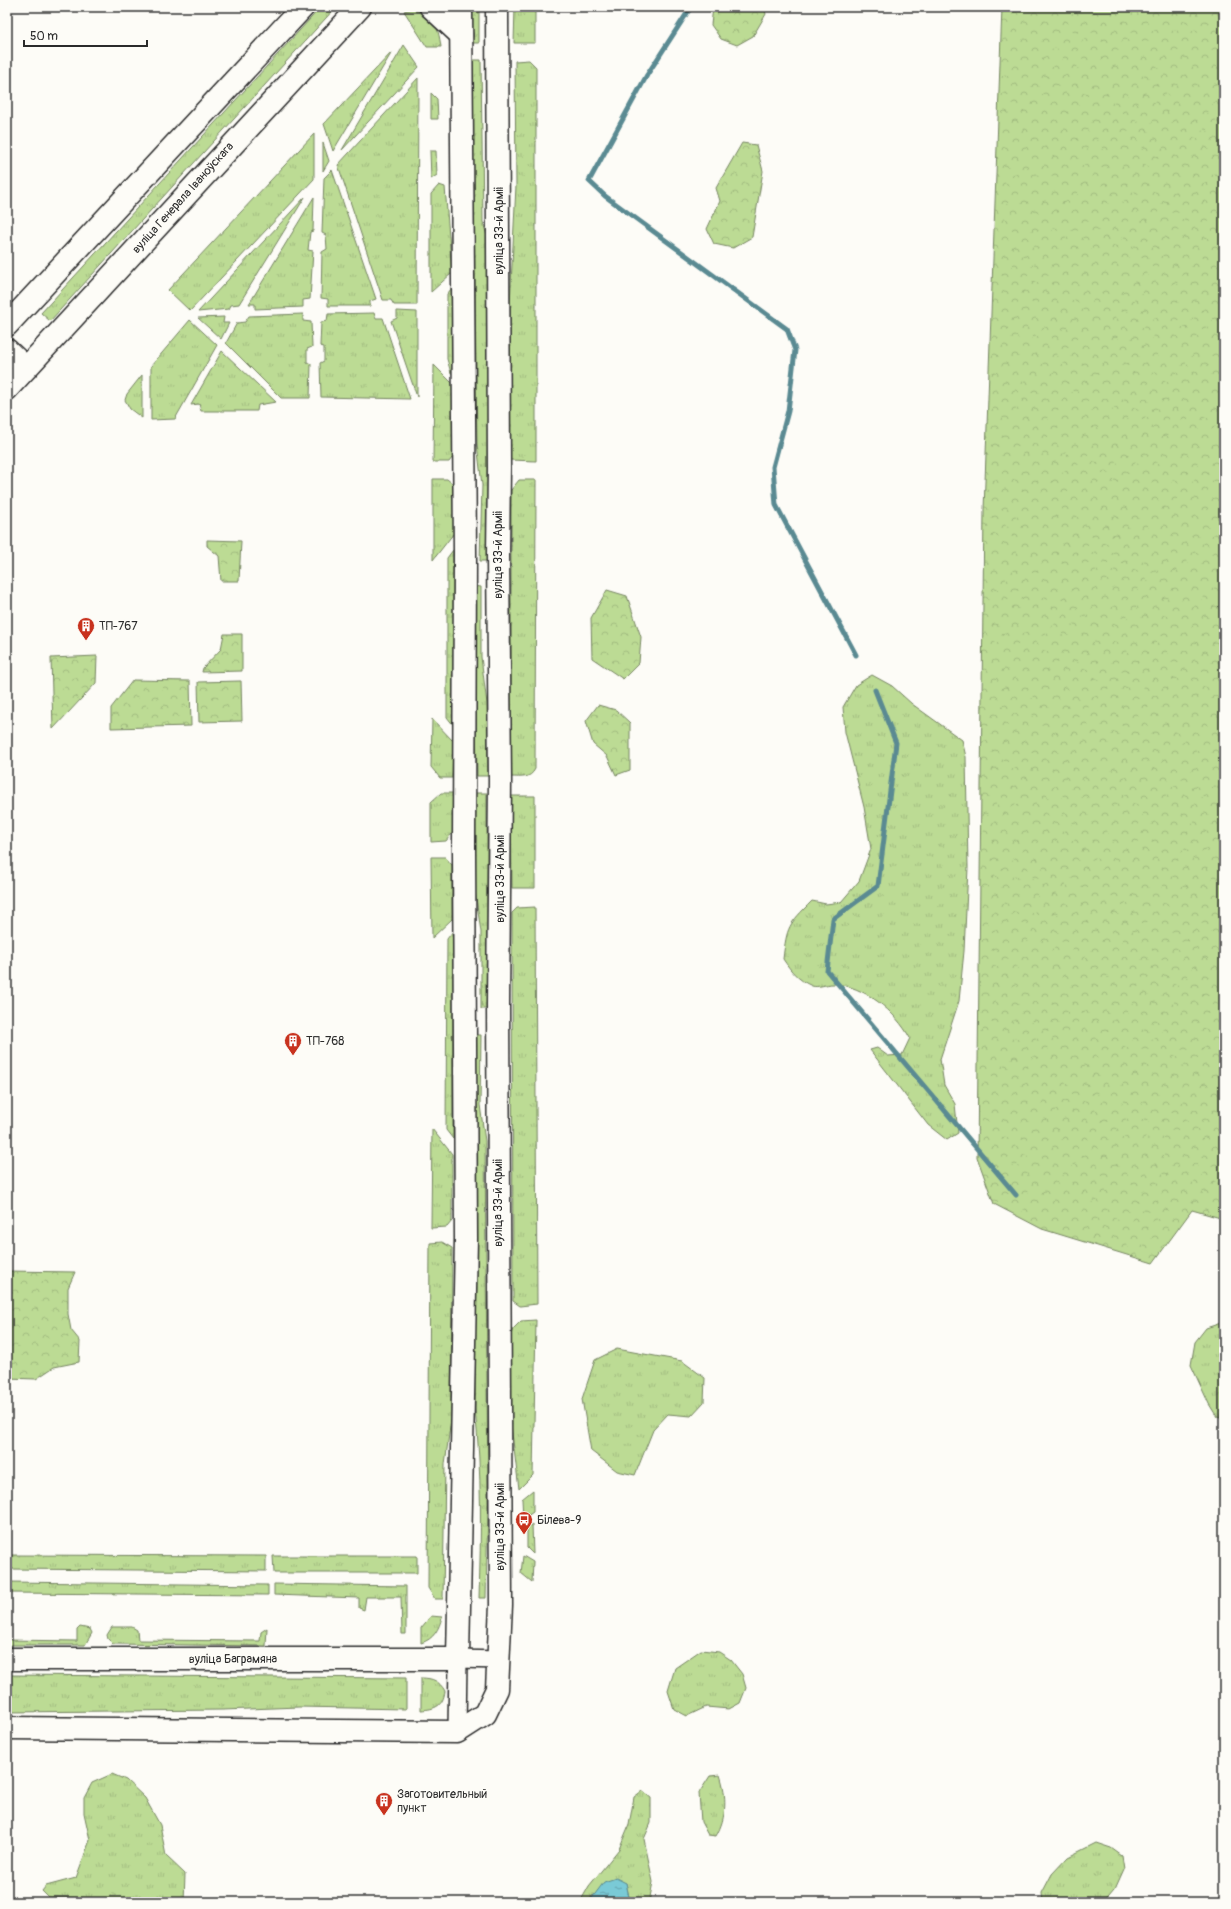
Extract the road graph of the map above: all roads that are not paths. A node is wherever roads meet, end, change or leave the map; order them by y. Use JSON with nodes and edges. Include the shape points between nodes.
{"nodes":[{"id":1,"x":302,"y":7,"type":"edge"},
{"id":2,"x":360,"y":7,"type":"edge"},
{"id":3,"x":431,"y":7,"type":"edge"},
{"id":4,"x":461,"y":7,"type":"edge"},
{"id":5,"x":497,"y":7,"type":"edge"},
{"id":6,"x":461,"y":35,"type":"junction"},
{"id":7,"x":7,"y":325,"type":"edge"},
{"id":8,"x":7,"y":350,"type":"edge"},
{"id":9,"x":26,"y":368,"type":"junction"},
{"id":10,"x":8,"y":384,"type":"edge"},
{"id":11,"x":465,"y":553,"type":"junction"},
{"id":12,"x":498,"y":555,"type":"junction"},
{"id":13,"x":465,"y":593,"type":"junction"},
{"id":14,"x":498,"y":594,"type":"junction"},
{"id":15,"x":466,"y":1002,"type":"junction"},
{"id":16,"x":498,"y":1004,"type":"junction"},
{"id":17,"x":466,"y":1042,"type":"junction"},
{"id":18,"x":498,"y":1043,"type":"junction"},
{"id":19,"x":7,"y":1659,"type":"edge"},
{"id":20,"x":458,"y":1659,"type":"junction"},
{"id":21,"x":499,"y":1660,"type":"junction"},
{"id":22,"x":7,"y":1728,"type":"edge"},
{"id":23,"x":457,"y":1732,"type":"junction"}],
"edges":[{"from":1,"to":7,"type":"street"},
{"from":2,"to":9,"type":"street","name":"вуліца Генерала Іваноўскага"},
{"from":3,"to":6,"type":"street"},
{"from":4,"to":6,"type":"street"},
{"from":5,"to":12,"type":"street","name":"вуліца 33-й Арміі"},
{"from":6,"to":11,"type":"street"},
{"from":8,"to":9,"type":"street"},
{"from":9,"to":10,"type":"street","name":"вуліца Генерала Іваноўскага"},
{"from":11,"to":12,"type":"street","via":[[470,564],[482,569],[492,565]]},
{"from":11,"to":13,"type":"street"},
{"from":12,"to":14,"type":"street","name":"вуліца 33-й Арміі"},
{"from":13,"to":14,"type":"street","via":[[470,583],[481,578],[493,582]]},
{"from":13,"to":15,"type":"street"},
{"from":14,"to":16,"type":"street","name":"вуліца 33-й Арміі"},
{"from":15,"to":16,"type":"street","via":[[471,1013],[482,1017],[492,1013]]},
{"from":15,"to":17,"type":"street"},
{"from":16,"to":18,"type":"street","name":"вуліца 33-й Арміі"},
{"from":17,"to":18,"type":"street","via":[[471,1032],[481,1028],[492,1032]]},
{"from":17,"to":20,"type":"street","via":[[466,1238]]},
{"from":18,"to":21,"type":"street","name":"вуліца 33-й Арміі","via":[[501,1605]]},
{"from":19,"to":20,"type":"street","name":"вуліца Баграмяна"},
{"from":20,"to":21,"type":"street"},
{"from":20,"to":23,"type":"street"},
{"from":21,"to":23,"type":"street","name":"вуліца 33-й Арміі","via":[[498,1689],[485,1714]]},
{"from":22,"to":23,"type":"street"}]}
